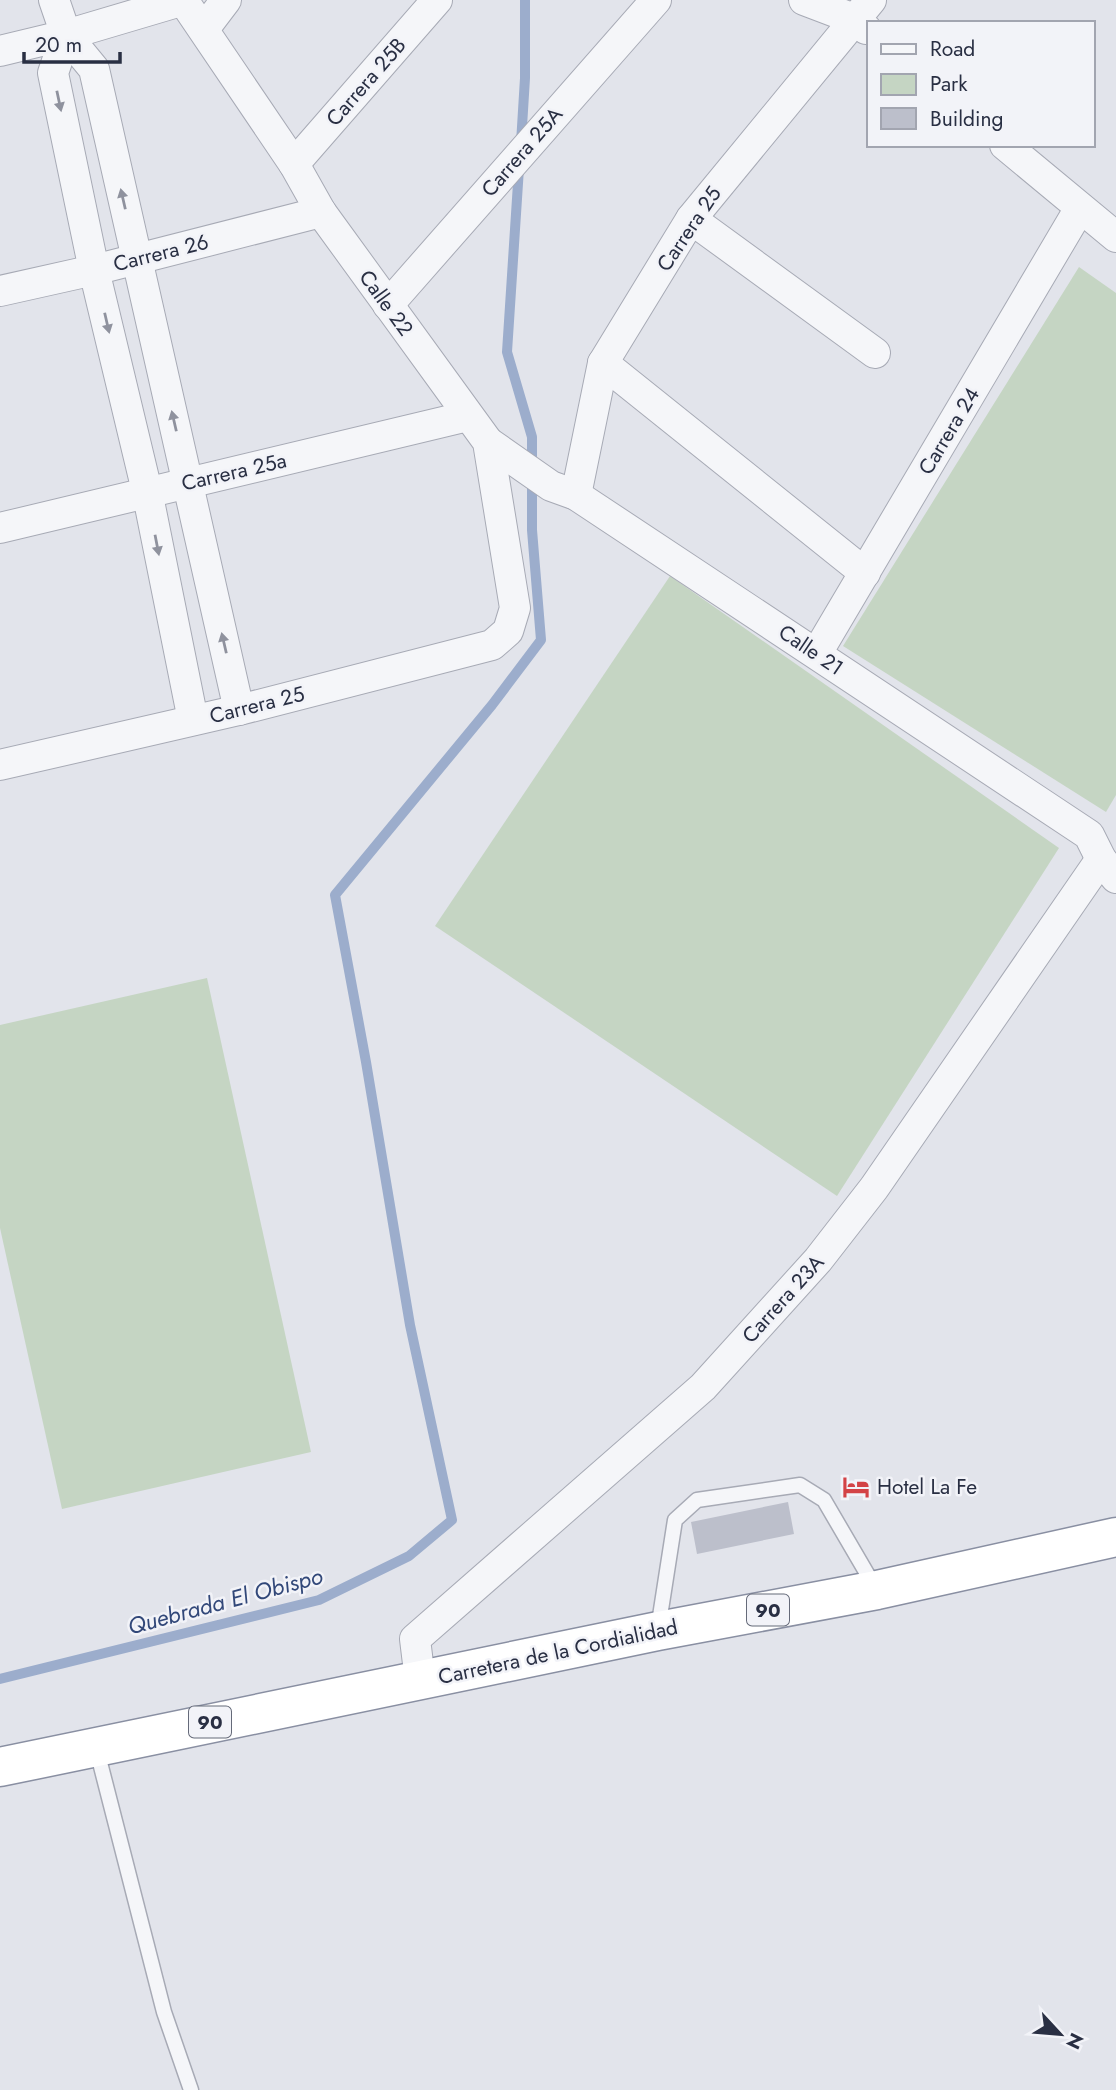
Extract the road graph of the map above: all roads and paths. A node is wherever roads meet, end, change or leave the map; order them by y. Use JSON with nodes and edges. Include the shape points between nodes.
{"nodes":[{"id":1,"x":54,"y":0,"type":"edge"},
{"id":2,"x":184,"y":0,"type":"edge"},
{"id":3,"x":226,"y":0,"type":"edge"},
{"id":4,"x":437,"y":0,"type":"edge"},
{"id":5,"x":656,"y":0,"type":"edge"},
{"id":6,"x":804,"y":0,"type":"edge"},
{"id":7,"x":865,"y":17,"type":"edge"},
{"id":8,"x":204,"y":29,"type":"junction"},
{"id":9,"x":66,"y":35,"type":"junction"},
{"id":10,"x":0,"y":51,"type":"edge"},
{"id":11,"x":1007,"y":147,"type":"edge"},
{"id":12,"x":294,"y":164,"type":"junction"},
{"id":13,"x":1080,"y":208,"type":"junction"},
{"id":14,"x":321,"y":212,"type":"junction"},
{"id":15,"x":691,"y":219,"type":"junction"},
{"id":16,"x":1116,"y":237,"type":"edge"},
{"id":17,"x":136,"y":259,"type":"junction"},
{"id":18,"x":94,"y":270,"type":"junction"},
{"id":19,"x":0,"y":291,"type":"edge"},
{"id":20,"x":388,"y":305,"type":"junction"},
{"id":21,"x":875,"y":353,"type":"dead end"},
{"id":22,"x":604,"y":363,"type":"junction"},
{"id":23,"x":468,"y":416,"type":"junction"},
{"id":24,"x":488,"y":442,"type":"junction"},
{"id":25,"x":188,"y":483,"type":"junction"},
{"id":26,"x":146,"y":491,"type":"junction"},
{"id":27,"x":564,"y":491,"type":"junction"},
{"id":28,"x":0,"y":528,"type":"edge"},
{"id":29,"x":865,"y":573,"type":"junction"},
{"id":30,"x":508,"y":631,"type":"joint"},
{"id":31,"x":817,"y":653,"type":"junction"},
{"id":32,"x":239,"y":710,"type":"junction"},
{"id":33,"x":192,"y":720,"type":"junction"},
{"id":34,"x":0,"y":765,"type":"edge"},
{"id":35,"x":1109,"y":869,"type":"edge"},
{"id":36,"x":1116,"y":1538,"type":"edge"},
{"id":37,"x":877,"y":1590,"type":"junction"},
{"id":38,"x":658,"y":1631,"type":"junction"},
{"id":39,"x":420,"y":1680,"type":"junction"},
{"id":40,"x":95,"y":1746,"type":"junction"},
{"id":41,"x":0,"y":1767,"type":"edge"},
{"id":42,"x":191,"y":2090,"type":"edge"}],
"edges":[{"from":1,"to":9,"type":"street"},
{"from":2,"to":8,"type":"street","name":"Calle 22"},
{"from":2,"to":9,"type":"street"},
{"from":3,"to":8,"type":"street"},
{"from":4,"to":12,"type":"street","name":"Carrera 25B"},
{"from":5,"to":20,"type":"street","name":"Carrera 25A"},
{"from":6,"to":7,"type":"street"},
{"from":7,"to":15,"type":"street","name":"Carrera 25"},
{"from":8,"to":12,"type":"street","name":"Calle 22"},
{"from":9,"to":10,"type":"street"},
{"from":17,"to":9,"type":"street","one_way":true,"via":[[94,69]]},
{"from":9,"to":18,"type":"street","one_way":true,"via":[[53,73]]},
{"from":11,"to":13,"type":"street"},
{"from":12,"to":14,"type":"street","name":"Calle 22"},
{"from":13,"to":16,"type":"street"},
{"from":13,"to":29,"type":"street","name":"Carrera 24"},
{"from":14,"to":17,"type":"street","name":"Carrera 26"},
{"from":14,"to":20,"type":"street","name":"Calle 22"},
{"from":15,"to":21,"type":"street"},
{"from":15,"to":22,"type":"street","name":"Carrera 25"},
{"from":17,"to":18,"type":"street","name":"Carrera 26"},
{"from":25,"to":17,"type":"street","one_way":true},
{"from":18,"to":19,"type":"street","name":"Carrera 26"},
{"from":18,"to":26,"type":"street","one_way":true},
{"from":20,"to":23,"type":"street","name":"Calle 22"},
{"from":22,"to":27,"type":"street","name":"Carrera 25"},
{"from":22,"to":29,"type":"street"},
{"from":23,"to":24,"type":"street","name":"Calle 22"},
{"from":23,"to":25,"type":"street","name":"Carrera 25a"},
{"from":24,"to":27,"type":"street","name":"Calle 21"},
{"from":24,"to":30,"type":"street","name":"Calle 22","via":[[515,608]]},
{"from":25,"to":26,"type":"street","name":"Carrera 25a"},
{"from":32,"to":25,"type":"street","one_way":true},
{"from":26,"to":28,"type":"street","name":"Carrera 25a"},
{"from":26,"to":33,"type":"street","one_way":true},
{"from":27,"to":31,"type":"street","name":"Calle 21"},
{"from":29,"to":31,"type":"street","name":"Carrera 24"},
{"from":30,"to":32,"type":"street","name":"Carrera 25","via":[[492,645]]},
{"from":31,"to":35,"type":"street","name":"Calle 21","via":[[1088,835]]},
{"from":32,"to":33,"type":"street","name":"Carrera 25"},
{"from":33,"to":34,"type":"street","name":"Carrera 25"},
{"from":35,"to":39,"type":"street","name":"Carrera 23A","via":[[818,1260],[704,1387],[415,1639]]},
{"from":36,"to":37,"type":"highway","name":"Carretera de la Cordialidad","number":"90"},
{"from":37,"to":38,"type":"highway","name":"Carretera de la Cordialidad","number":"90"},
{"from":37,"to":38,"type":"lane","via":[[824,1500],[800,1485],[697,1500],[675,1520]]},
{"from":38,"to":39,"type":"highway","name":"Carretera de la Cordialidad","number":"90"},
{"from":39,"to":40,"type":"highway","name":"Carretera de la Cordialidad","number":"90"},
{"from":40,"to":41,"type":"highway","name":"Carretera de la Cordialidad","number":"90"},
{"from":40,"to":42,"type":"lane","via":[[164,2012]]}]}
